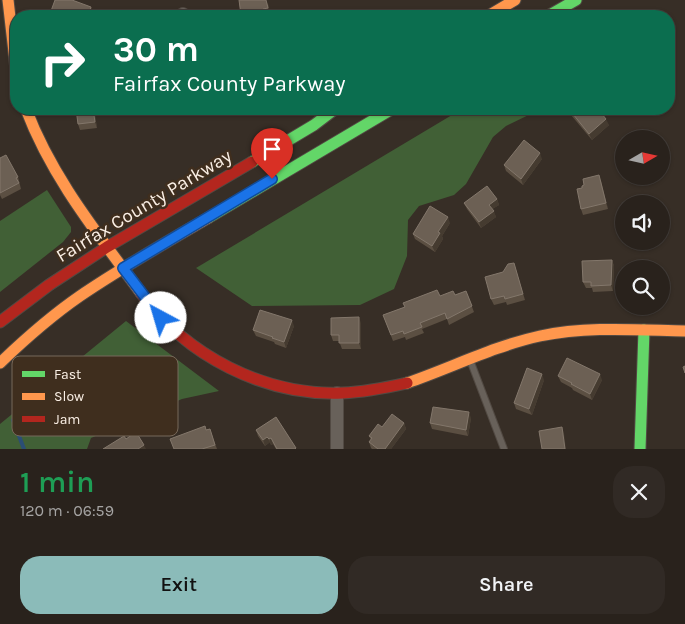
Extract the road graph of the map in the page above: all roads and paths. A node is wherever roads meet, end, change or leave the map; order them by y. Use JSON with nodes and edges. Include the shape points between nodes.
{"nodes":[{"id":1,"x":8,"y":0,"type":"edge"},
{"id":2,"x":515,"y":0,"type":"edge"},
{"id":3,"x":576,"y":0,"type":"edge"},
{"id":4,"x":498,"y":10,"type":"edge"},
{"id":5,"x":558,"y":10,"type":"edge"},
{"id":6,"x":10,"y":18,"type":"edge"},
{"id":7,"x":28,"y":115,"type":"edge"},
{"id":8,"x":327,"y":115,"type":"edge"},
{"id":9,"x":382,"y":115,"type":"edge"},
{"id":10,"x":106,"y":247,"type":"junction"},
{"id":11,"x":123,"y":268,"type":"junction"},
{"id":12,"x":0,"y":322,"type":"edge"},
{"id":13,"x":644,"y":330,"type":"junction"},
{"id":14,"x":685,"y":331,"type":"edge"},
{"id":15,"x":470,"y":359,"type":"junction"},
{"id":16,"x":0,"y":363,"type":"edge"},
{"id":17,"x":337,"y":393,"type":"junction"},
{"id":18,"x":337,"y":449,"type":"edge"},
{"id":19,"x":504,"y":449,"type":"edge"},
{"id":20,"x":640,"y":449,"type":"edge"}],
"edges":[{"from":1,"to":6,"type":"main road"},
{"from":2,"to":4,"type":"main road"},
{"from":3,"to":5,"type":"main road"},
{"from":7,"to":10,"type":"main road","via":[[54,170]]},
{"from":8,"to":10,"type":"main road","name":"Fairfax County Parkway"},
{"from":9,"to":11,"type":"main road"},
{"from":10,"to":11,"type":"main road"},
{"from":10,"to":12,"type":"main road","name":"Fairfax County Parkway"},
{"from":11,"to":16,"type":"main road","via":[[31,334]]},
{"from":11,"to":17,"type":"main road","via":[[161,318],[180,336],[228,368],[300,391]]},
{"from":13,"to":14,"type":"main road"},
{"from":13,"to":15,"type":"main road","via":[[576,330],[515,342]]},
{"from":13,"to":20,"type":"main road"},
{"from":15,"to":17,"type":"main road","via":[[393,386]]},
{"from":15,"to":19,"type":"lane"},
{"from":17,"to":18,"type":"street"}]}
